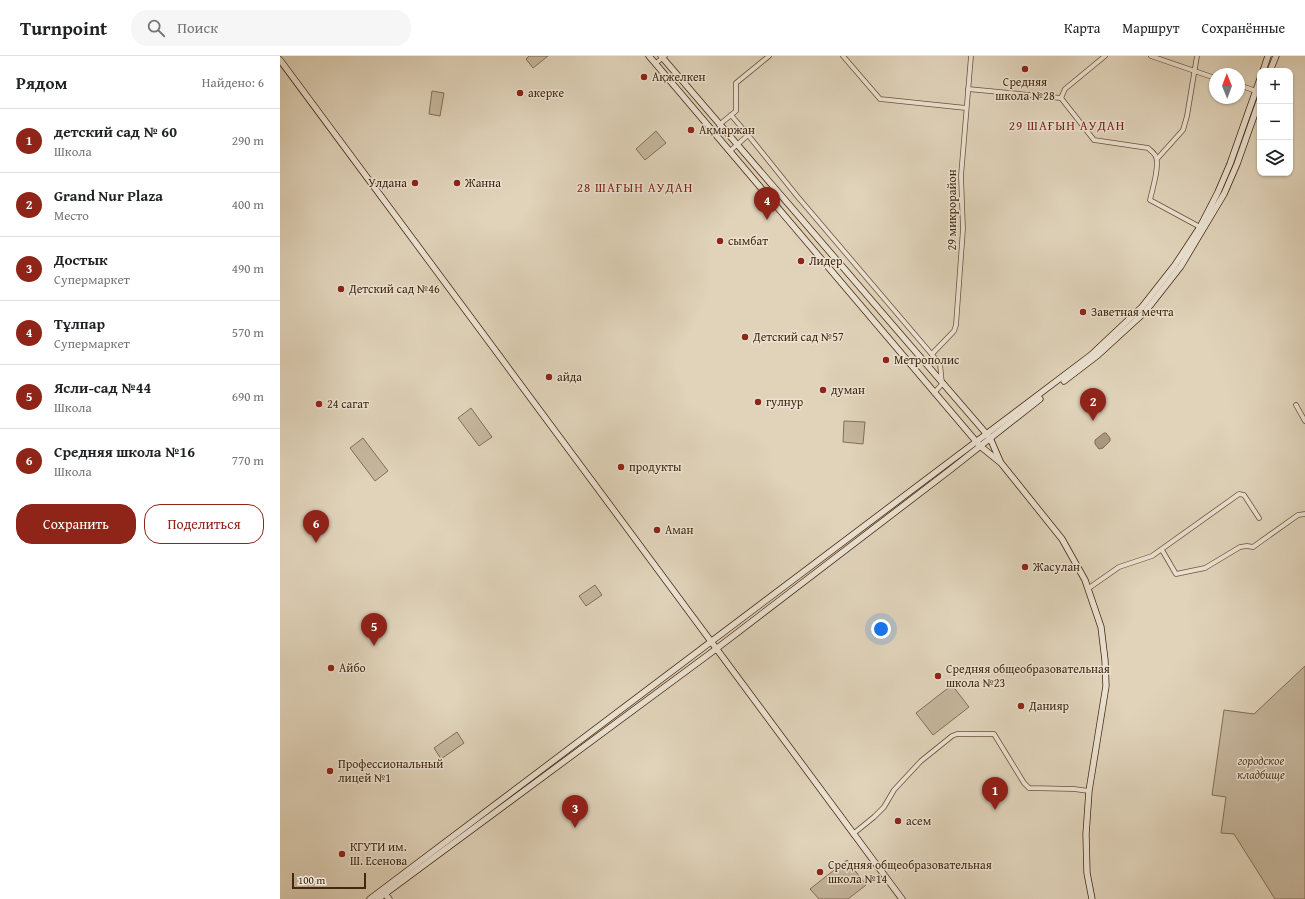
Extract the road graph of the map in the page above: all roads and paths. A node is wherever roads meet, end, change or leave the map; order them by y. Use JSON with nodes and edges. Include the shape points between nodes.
{"nodes":[{"id":1,"x":649,"y":56,"type":"edge"},
{"id":2,"x":769,"y":56,"type":"edge"},
{"id":3,"x":842,"y":56,"type":"edge"},
{"id":4,"x":971,"y":56,"type":"edge"},
{"id":5,"x":1105,"y":56,"type":"edge"},
{"id":6,"x":1151,"y":56,"type":"edge"},
{"id":7,"x":1197,"y":56,"type":"edge"},
{"id":8,"x":1268,"y":56,"type":"edge"},
{"id":9,"x":1276,"y":56,"type":"edge"},
{"id":10,"x":663,"y":57,"type":"edge"},
{"id":11,"x":280,"y":60,"type":"edge"},
{"id":12,"x":656,"y":63,"type":"junction"},
{"id":13,"x":1264,"y":68,"type":"edge"},
{"id":14,"x":1271,"y":68,"type":"edge"},
{"id":15,"x":1194,"y":71,"type":"junction"},
{"id":16,"x":1209,"y":76,"type":"edge"},
{"id":17,"x":1245,"y":87,"type":"edge"},
{"id":18,"x":968,"y":89,"type":"junction"},
{"id":19,"x":1257,"y":92,"type":"edge"},
{"id":20,"x":1257,"y":95,"type":"edge"},
{"id":21,"x":1061,"y":98,"type":"junction"},
{"id":22,"x":1258,"y":104,"type":"edge"},
{"id":23,"x":966,"y":108,"type":"junction"},
{"id":24,"x":731,"y":115,"type":"junction"},
{"id":25,"x":719,"y":125,"type":"junction"},
{"id":26,"x":748,"y":135,"type":"junction"},
{"id":27,"x":736,"y":145,"type":"junction"},
{"id":28,"x":730,"y":151,"type":"junction"},
{"id":29,"x":1157,"y":159,"type":"junction"},
{"id":30,"x":1202,"y":228,"type":"junction"},
{"id":31,"x":932,"y":354,"type":"junction"},
{"id":32,"x":942,"y":384,"type":"junction"},
{"id":33,"x":934,"y":393,"type":"junction"},
{"id":34,"x":1296,"y":405,"type":"dead end"},
{"id":35,"x":1305,"y":422,"type":"edge"},
{"id":36,"x":988,"y":436,"type":"junction"},
{"id":37,"x":978,"y":443,"type":"junction"},
{"id":38,"x":1001,"y":463,"type":"junction"},
{"id":39,"x":1305,"y":514,"type":"edge"},
{"id":40,"x":1259,"y":518,"type":"dead end"},
{"id":41,"x":1162,"y":550,"type":"junction"},
{"id":42,"x":1088,"y":588,"type":"junction"},
{"id":43,"x":710,"y":641,"type":"junction"},
{"id":44,"x":716,"y":649,"type":"junction"},
{"id":45,"x":1089,"y":791,"type":"junction"},
{"id":46,"x":853,"y":834,"type":"junction"},
{"id":47,"x":384,"y":891,"type":"junction"},
{"id":48,"x":370,"y":899,"type":"edge"},
{"id":49,"x":378,"y":899,"type":"edge"},
{"id":50,"x":390,"y":899,"type":"edge"},
{"id":51,"x":902,"y":899,"type":"edge"},
{"id":52,"x":1092,"y":899,"type":"edge"}],
"edges":[{"from":1,"to":12,"type":"main road"},
{"from":2,"to":24,"type":"street","via":[[736,83],[736,110]]},
{"from":3,"to":23,"type":"street","via":[[880,99]]},
{"from":4,"to":18,"type":"street","name":"29 микрорайон"},
{"from":5,"to":21,"type":"street","via":[[1065,89]]},
{"from":6,"to":15,"type":"street"},
{"from":7,"to":15,"type":"street"},
{"from":8,"to":13,"type":"main road"},
{"from":9,"to":14,"type":"main road"},
{"from":10,"to":12,"type":"street"},
{"from":10,"to":25,"type":"main road"},
{"from":11,"to":43,"type":"main road"},
{"from":12,"to":28,"type":"main road"},
{"from":15,"to":16,"type":"street"},
{"from":15,"to":29,"type":"street","via":[[1187,116],[1182,130]]},
{"from":17,"to":19,"type":"street"},
{"from":18,"to":21,"type":"street"},
{"from":18,"to":23,"type":"street","name":"29 микрорайон"},
{"from":20,"to":30,"type":"main road"},
{"from":21,"to":29,"type":"street","via":[[1094,140],[1148,148]]},
{"from":22,"to":30,"type":"main road","via":[[1224,194]]},
{"from":23,"to":31,"type":"street","name":"29 микрорайон","via":[[961,176],[963,244],[956,325],[954,331]]},
{"from":24,"to":25,"type":"street"},
{"from":24,"to":26,"type":"street"},
{"from":25,"to":27,"type":"main road"},
{"from":26,"to":27,"type":"street"},
{"from":26,"to":31,"type":"street"},
{"from":27,"to":28,"type":"street"},
{"from":27,"to":32,"type":"main road"},
{"from":28,"to":33,"type":"main road"},
{"from":29,"to":30,"type":"street","via":[[1150,200]]},
{"from":30,"to":36,"type":"main road","via":[[1142,307],[1076,369]]},
{"from":31,"to":32,"type":"street","via":[[940,364]]},
{"from":32,"to":33,"type":"street"},
{"from":32,"to":36,"type":"main road"},
{"from":33,"to":37,"type":"main road"},
{"from":34,"to":35,"type":"street"},
{"from":36,"to":37,"type":"main road"},
{"from":36,"to":38,"type":"main road"},
{"from":37,"to":38,"type":"main road"},
{"from":37,"to":43,"type":"main road"},
{"from":37,"to":44,"type":"main road","via":[[945,474]]},
{"from":38,"to":42,"type":"main road","via":[[1062,539]]},
{"from":39,"to":41,"type":"street","via":[[1298,515],[1253,547],[1240,547],[1205,568],[1176,574]]},
{"from":40,"to":41,"type":"street","via":[[1244,495],[1239,494]]},
{"from":41,"to":42,"type":"street","via":[[1119,567]]},
{"from":42,"to":45,"type":"main road","via":[[1101,628],[1106,686]]},
{"from":43,"to":44,"type":"main road"},
{"from":43,"to":47,"type":"main road"},
{"from":44,"to":46,"type":"main road"},
{"from":44,"to":47,"type":"main road"},
{"from":45,"to":46,"type":"street","via":[[1029,788],[994,734],[957,734],[921,761],[894,790],[874,818]]},
{"from":45,"to":52,"type":"main road","via":[[1087,873]]},
{"from":46,"to":51,"type":"main road"},
{"from":47,"to":48,"type":"main road"},
{"from":47,"to":49,"type":"main road"},
{"from":47,"to":50,"type":"main road"}]}
